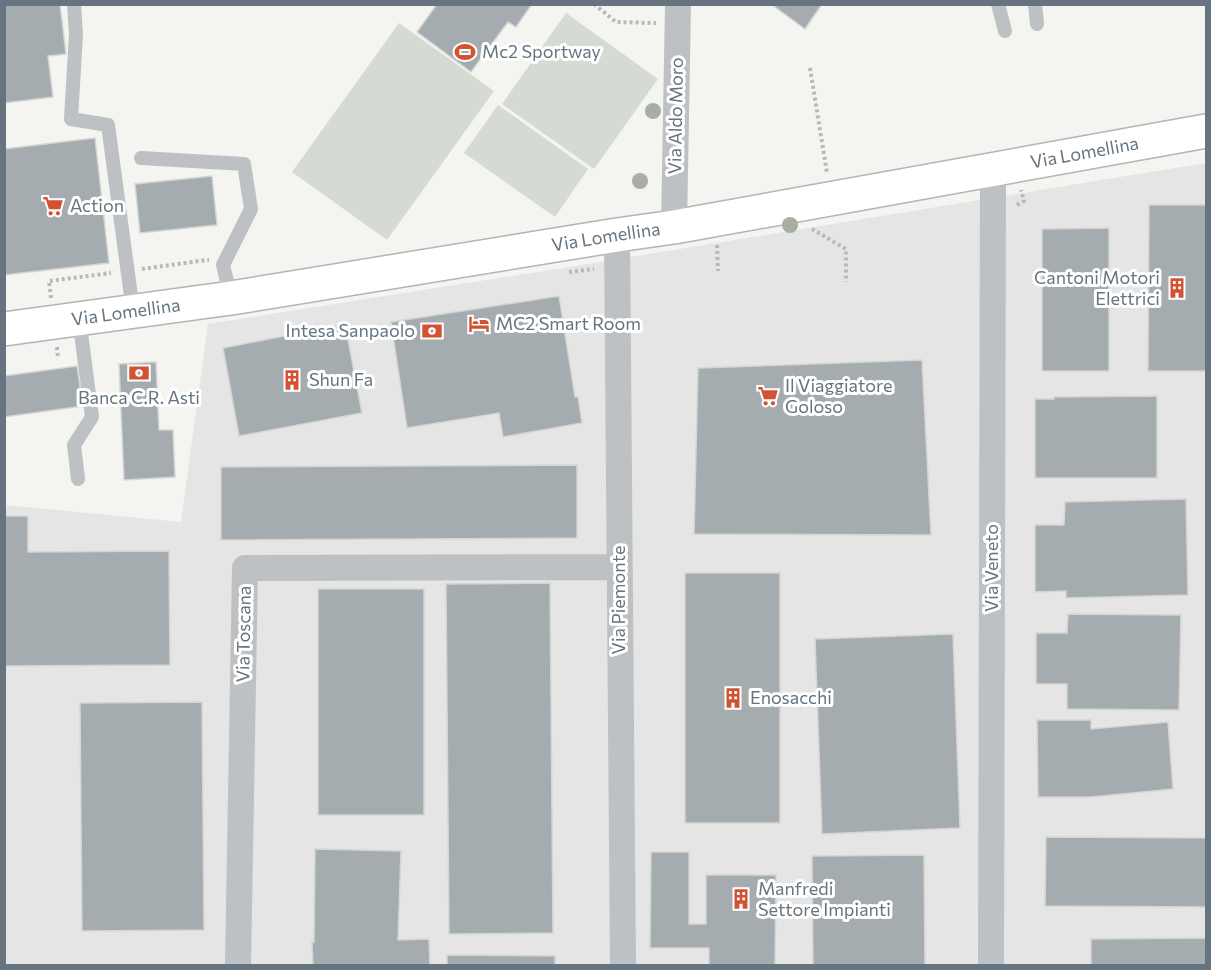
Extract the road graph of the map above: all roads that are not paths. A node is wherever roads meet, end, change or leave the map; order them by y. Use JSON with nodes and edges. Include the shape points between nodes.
{"nodes":[{"id":1,"x":74,"y":4,"type":"edge"},
{"id":2,"x":998,"y":4,"type":"edge"},
{"id":3,"x":1035,"y":4,"type":"edge"},
{"id":4,"x":678,"y":14,"type":"edge"},
{"id":5,"x":1037,"y":24,"type":"dead end"},
{"id":6,"x":1005,"y":31,"type":"dead end"},
{"id":7,"x":1206,"y":131,"type":"edge"},
{"id":8,"x":141,"y":158,"type":"dead end"},
{"id":9,"x":993,"y":170,"type":"junction"},
{"id":10,"x":674,"y":227,"type":"junction"},
{"id":11,"x":617,"y":235,"type":"junction"},
{"id":12,"x":231,"y":297,"type":"junction"},
{"id":13,"x":133,"y":311,"type":"junction"},
{"id":14,"x":79,"y":318,"type":"junction"},
{"id":15,"x":4,"y":329,"type":"edge"},
{"id":16,"x":78,"y":479,"type":"dead end"},
{"id":17,"x":619,"y":567,"type":"junction"},
{"id":18,"x":238,"y":966,"type":"edge"},
{"id":19,"x":622,"y":966,"type":"edge"},
{"id":20,"x":991,"y":966,"type":"edge"}],
"edges":[{"from":1,"to":13,"type":"lane","via":[[71,119],[108,125]]},
{"from":2,"to":6,"type":"lane"},
{"from":3,"to":5,"type":"lane"},
{"from":4,"to":10,"type":"street","name":"Via Aldo Moro"},
{"from":7,"to":9,"type":"main road","name":"Via Lomellina"},
{"from":8,"to":12,"type":"lane","via":[[244,164],[251,209],[223,265]]},
{"from":9,"to":10,"type":"main road","name":"Via Lomellina"},
{"from":9,"to":20,"type":"street","name":"Via Veneto"},
{"from":10,"to":11,"type":"main road","name":"Via Lomellina"},
{"from":11,"to":12,"type":"main road","name":"Via Lomellina"},
{"from":11,"to":17,"type":"street","name":"Via Piemonte"},
{"from":12,"to":13,"type":"main road","name":"Via Lomellina"},
{"from":13,"to":14,"type":"main road","name":"Via Lomellina"},
{"from":14,"to":15,"type":"main road","name":"Via Lomellina"},
{"from":14,"to":16,"type":"lane","via":[[92,417],[74,445]]},
{"from":17,"to":18,"type":"street","name":"Via Toscana","via":[[245,568]]},
{"from":17,"to":19,"type":"street","name":"Via Piemonte"}]}
